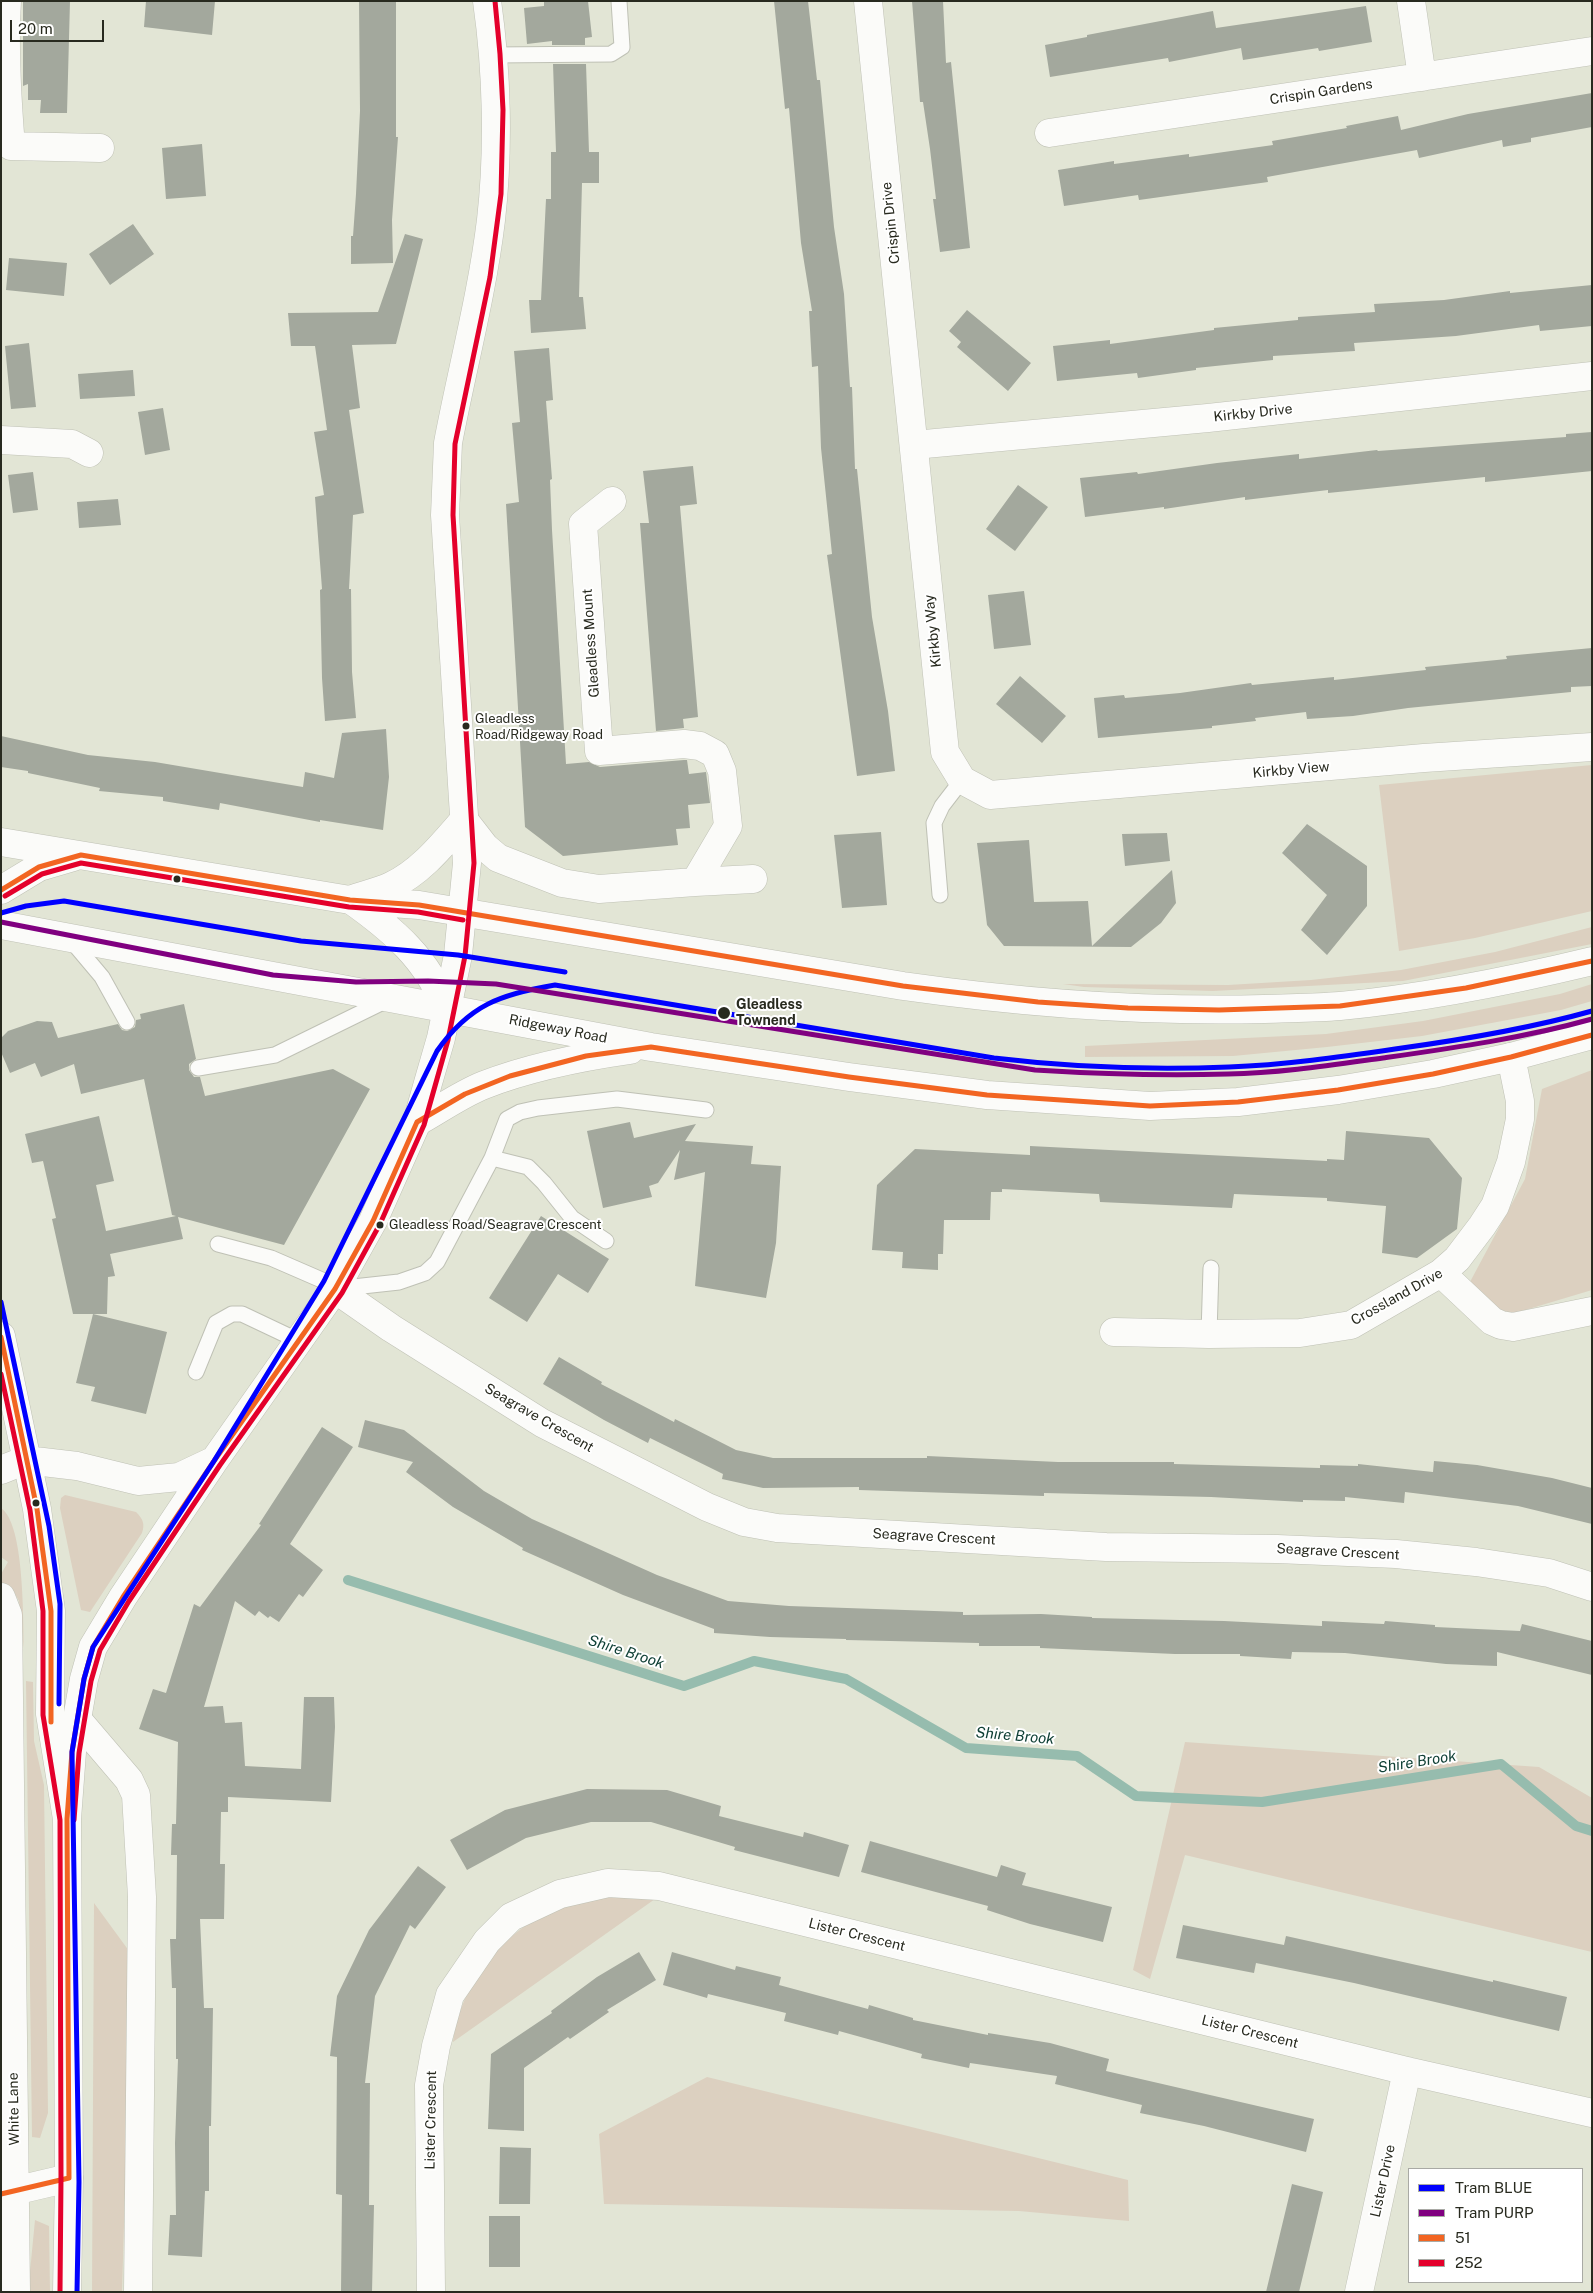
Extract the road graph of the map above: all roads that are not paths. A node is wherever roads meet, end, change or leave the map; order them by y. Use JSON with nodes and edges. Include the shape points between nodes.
{"nodes":[{"id":1,"x":7,"y":1,"type":"edge"},
{"id":2,"x":487,"y":1,"type":"edge"},
{"id":3,"x":620,"y":1,"type":"edge"},
{"id":4,"x":868,"y":1,"type":"edge"},
{"id":5,"x":1411,"y":1,"type":"edge"},
{"id":6,"x":1592,"y":50,"type":"edge"},
{"id":7,"x":493,"y":55,"type":"junction"},
{"id":8,"x":1422,"y":77,"type":"junction"},
{"id":9,"x":1049,"y":134,"type":"dead end"},
{"id":10,"x":100,"y":148,"type":"dead end"},
{"id":11,"x":1592,"y":376,"type":"edge"},
{"id":12,"x":1,"y":440,"type":"edge"},
{"id":13,"x":914,"y":445,"type":"junction"},
{"id":14,"x":89,"y":453,"type":"dead end"},
{"id":15,"x":612,"y":501,"type":"dead end"},
{"id":16,"x":1592,"y":747,"type":"edge"},
{"id":17,"x":962,"y":780,"type":"junction"},
{"id":18,"x":464,"y":820,"type":"junction"},
{"id":19,"x":1,"y":842,"type":"edge"},
{"id":20,"x":81,"y":855,"type":"junction"},
{"id":21,"x":753,"y":879,"type":"dead end"},
{"id":22,"x":695,"y":882,"type":"junction"},
{"id":23,"x":1,"y":890,"type":"edge"},
{"id":24,"x":940,"y":895,"type":"dead end"},
{"id":25,"x":350,"y":900,"type":"junction"},
{"id":26,"x":464,"y":914,"type":"junction"},
{"id":27,"x":1,"y":925,"type":"edge"},
{"id":28,"x":70,"y":939,"type":"junction"},
{"id":29,"x":1592,"y":960,"type":"edge"},
{"id":30,"x":388,"y":999,"type":"junction"},
{"id":31,"x":446,"y":1009,"type":"junction"},
{"id":32,"x":127,"y":1022,"type":"dead end"},
{"id":33,"x":1592,"y":1035,"type":"edge"},
{"id":34,"x":651,"y":1047,"type":"junction"},
{"id":35,"x":1511,"y":1057,"type":"junction"},
{"id":36,"x":198,"y":1068,"type":"dead end"},
{"id":37,"x":706,"y":1110,"type":"dead end"},
{"id":38,"x":417,"y":1122,"type":"junction"},
{"id":39,"x":492,"y":1158,"type":"junction"},
{"id":40,"x":606,"y":1241,"type":"dead end"},
{"id":41,"x":218,"y":1244,"type":"dead end"},
{"id":42,"x":1211,"y":1268,"type":"dead end"},
{"id":43,"x":1441,"y":1273,"type":"junction"},
{"id":44,"x":335,"y":1289,"type":"junction"},
{"id":45,"x":1592,"y":1311,"type":"edge"},
{"id":46,"x":1114,"y":1332,"type":"dead end"},
{"id":47,"x":1209,"y":1334,"type":"junction"},
{"id":48,"x":1,"y":1336,"type":"edge"},
{"id":49,"x":299,"y":1341,"type":"junction"},
{"id":50,"x":196,"y":1372,"type":"dead end"},
{"id":51,"x":26,"y":1460,"type":"junction"},
{"id":52,"x":214,"y":1461,"type":"junction"},
{"id":53,"x":1,"y":1470,"type":"edge"},
{"id":54,"x":1592,"y":1587,"type":"edge"},
{"id":55,"x":1,"y":1596,"type":"edge"},
{"id":56,"x":77,"y":1719,"type":"junction"},
{"id":57,"x":67,"y":1819,"type":"junction"},
{"id":58,"x":1407,"y":2071,"type":"junction"},
{"id":59,"x":1592,"y":2113,"type":"edge"},
{"id":60,"x":69,"y":2178,"type":"junction"},
{"id":61,"x":8,"y":2193,"type":"edge"},
{"id":62,"x":16,"y":2292,"type":"edge"},
{"id":63,"x":67,"y":2292,"type":"edge"},
{"id":64,"x":138,"y":2292,"type":"edge"},
{"id":65,"x":431,"y":2292,"type":"edge"},
{"id":66,"x":1359,"y":2292,"type":"edge"}],
"edges":[{"from":1,"to":10,"type":"main road","via":[[6,84],[11,146]]},
{"from":2,"to":7,"type":"main road"},
{"from":3,"to":7,"type":"lane","via":[[622,47],[611,54]]},
{"from":4,"to":13,"type":"main road","name":"Crispin Drive"},
{"from":5,"to":8,"type":"main road"},
{"from":6,"to":8,"type":"main road","name":"Crispin Gardens"},
{"from":7,"to":18,"type":"main road","via":[[495,119],[491,220],[448,443],[446,476],[445,515]]},
{"from":8,"to":9,"type":"main road","name":"Crispin Gardens"},
{"from":11,"to":13,"type":"main road","name":"Kirkby Drive","via":[[1198,419]]},
{"from":12,"to":14,"type":"main road","via":[[72,444]]},
{"from":13,"to":17,"type":"main road","name":"Kirkby Way","via":[[945,752]]},
{"from":15,"to":22,"type":"main road","name":"Gleadless Mount","via":[[583,524],[599,751],[684,744],[700,746],[715,754],[722,771],[728,826]]},
{"from":16,"to":17,"type":"main road","name":"Kirkby View","via":[[990,795]]},
{"from":17,"to":24,"type":"lane","via":[[942,806],[934,823]]},
{"from":18,"to":22,"type":"main road","via":[[485,848],[498,858],[562,883],[598,889]]},
{"from":18,"to":25,"type":"main road","via":[[409,875],[391,886]]},
{"from":18,"to":26,"type":"main road","via":[[467,863]]},
{"from":19,"to":20,"type":"main road"},
{"from":20,"to":23,"type":"main road","via":[[39,867]]},
{"from":20,"to":25,"type":"main road"},
{"from":21,"to":22,"type":"main road"},
{"from":25,"to":26,"type":"main road","via":[[419,905]]},
{"from":25,"to":31,"type":"main road","via":[[386,925],[410,950],[440,990]]},
{"from":26,"to":29,"type":"main road","via":[[903,986],[1039,1002],[1179,1010],[1338,1006],[1425,995],[1552,971]]},
{"from":26,"to":31,"type":"main road"},
{"from":27,"to":28,"type":"main road","name":"Ridgeway Road"},
{"from":28,"to":30,"type":"main road","name":"Ridgeway Road"},
{"from":28,"to":32,"type":"lane","via":[[102,977]]},
{"from":30,"to":31,"type":"main road","name":"Ridgeway Road"},
{"from":30,"to":36,"type":"lane","via":[[275,1055]]},
{"from":31,"to":34,"type":"main road","name":"Ridgeway Road"},
{"from":31,"to":38,"type":"main road"},
{"from":33,"to":35,"type":"main road","name":"Ridgeway Road"},
{"from":34,"to":35,"type":"main road","name":"Ridgeway Road","via":[[987,1095],[1150,1106],[1238,1102],[1338,1090]]},
{"from":34,"to":38,"type":"main road","via":[[586,1056],[510,1076],[465,1094]]},
{"from":35,"to":43,"type":"main road","name":"Crossland Drive","via":[[1520,1101],[1520,1119],[1511,1162],[1495,1206],[1465,1250]]},
{"from":37,"to":39,"type":"lane","via":[[617,1099],[520,1112],[507,1119]]},
{"from":38,"to":44,"type":"main road","via":[[373,1221]]},
{"from":39,"to":40,"type":"lane","via":[[528,1167],[572,1218]]},
{"from":39,"to":44,"type":"lane","via":[[437,1262],[425,1273],[399,1282]]},
{"from":41,"to":44,"type":"lane","via":[[271,1258]]},
{"from":42,"to":47,"type":"lane"},
{"from":43,"to":45,"type":"main road","via":[[1492,1321],[1501,1325],[1518,1326]]},
{"from":43,"to":47,"type":"main road","name":"Crossland Drive","via":[[1351,1325],[1300,1333]]},
{"from":44,"to":49,"type":"main road"},
{"from":44,"to":54,"type":"main road","name":"Seagrave Crescent","via":[[542,1423],[706,1507],[744,1522],[777,1528],[1106,1547],[1396,1554],[1549,1573]]},
{"from":46,"to":47,"type":"main road","name":"Crossland Drive"},
{"from":48,"to":51,"type":"main road"},
{"from":49,"to":50,"type":"lane","via":[[242,1314],[232,1314],[216,1323]]},
{"from":49,"to":52,"type":"main road"},
{"from":51,"to":52,"type":"main road","via":[[77,1466],[138,1481],[179,1477]]},
{"from":51,"to":53,"type":"main road"},
{"from":51,"to":57,"type":"main road","via":[[37,1509],[51,1611],[50,1714]]},
{"from":52,"to":56,"type":"main road","via":[[123,1597],[94,1647]]},
{"from":55,"to":61,"type":"main road","name":"White Lane","via":[[8,1615]]},
{"from":56,"to":57,"type":"main road"},
{"from":56,"to":64,"type":"main road","via":[[129,1780],[136,1795],[142,1898]]},
{"from":57,"to":60,"type":"main road"},
{"from":58,"to":59,"type":"main road","name":"Lister Crescent"},
{"from":58,"to":65,"type":"main road","name":"Lister Crescent","via":[[659,1886],[598,1885],[560,1894],[511,1917],[487,1941],[450,1995],[429,2085]]},
{"from":58,"to":66,"type":"main road","name":"Lister Drive"},
{"from":60,"to":61,"type":"main road"},
{"from":60,"to":63,"type":"main road"},
{"from":61,"to":62,"type":"main road","name":"White Lane"}]}
